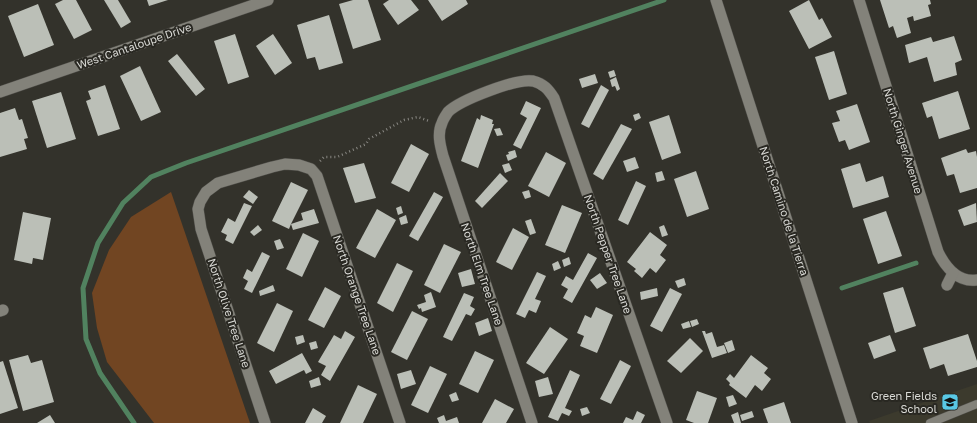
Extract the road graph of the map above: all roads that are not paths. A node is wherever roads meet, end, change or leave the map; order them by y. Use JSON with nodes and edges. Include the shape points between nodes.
{"nodes":[{"id":1,"x":268,"y":0,"type":"edge"},
{"id":2,"x":716,"y":0,"type":"edge"},
{"id":3,"x":859,"y":0,"type":"edge"},
{"id":4,"x":0,"y":92,"type":"edge"},
{"id":5,"x":441,"y":124,"type":"joint"},
{"id":6,"x":200,"y":202,"type":"joint"},
{"id":7,"x":955,"y":274,"type":"junction"},
{"id":8,"x":977,"y":280,"type":"edge"},
{"id":9,"x":947,"y":285,"type":"dead end"},
{"id":10,"x":977,"y":404,"type":"edge"},
{"id":11,"x":265,"y":423,"type":"edge"},
{"id":12,"x":400,"y":423,"type":"edge"},
{"id":13,"x":532,"y":423,"type":"edge"},
{"id":14,"x":667,"y":423,"type":"edge"},
{"id":15,"x":852,"y":423,"type":"edge"},
{"id":16,"x":930,"y":423,"type":"edge"}],
"edges":[{"from":1,"to":4,"type":"street","name":"West Cantaloupe Drive"},
{"from":2,"to":15,"type":"street","name":"North Camino de la Tierra"},
{"from":3,"to":7,"type":"street","name":"North Ginger Avenue","via":[[938,252]]},
{"from":5,"to":13,"type":"street","name":"North Elm Tree Lane","via":[[439,140],[443,156]]},
{"from":5,"to":14,"type":"street","name":"North Pepper Tree Lane","via":[[448,113],[459,104],[476,96],[525,80],[546,86],[554,98]]},
{"from":6,"to":11,"type":"street","name":"North Olive Tree Lane","via":[[198,209],[201,229]]},
{"from":6,"to":12,"type":"street","name":"North Orange Tree Lane","via":[[206,192],[218,184],[272,167],[285,164],[311,169],[317,176]]},
{"from":7,"to":8,"type":"street"},
{"from":7,"to":9,"type":"street"},
{"from":10,"to":16,"type":"lane"}]}
